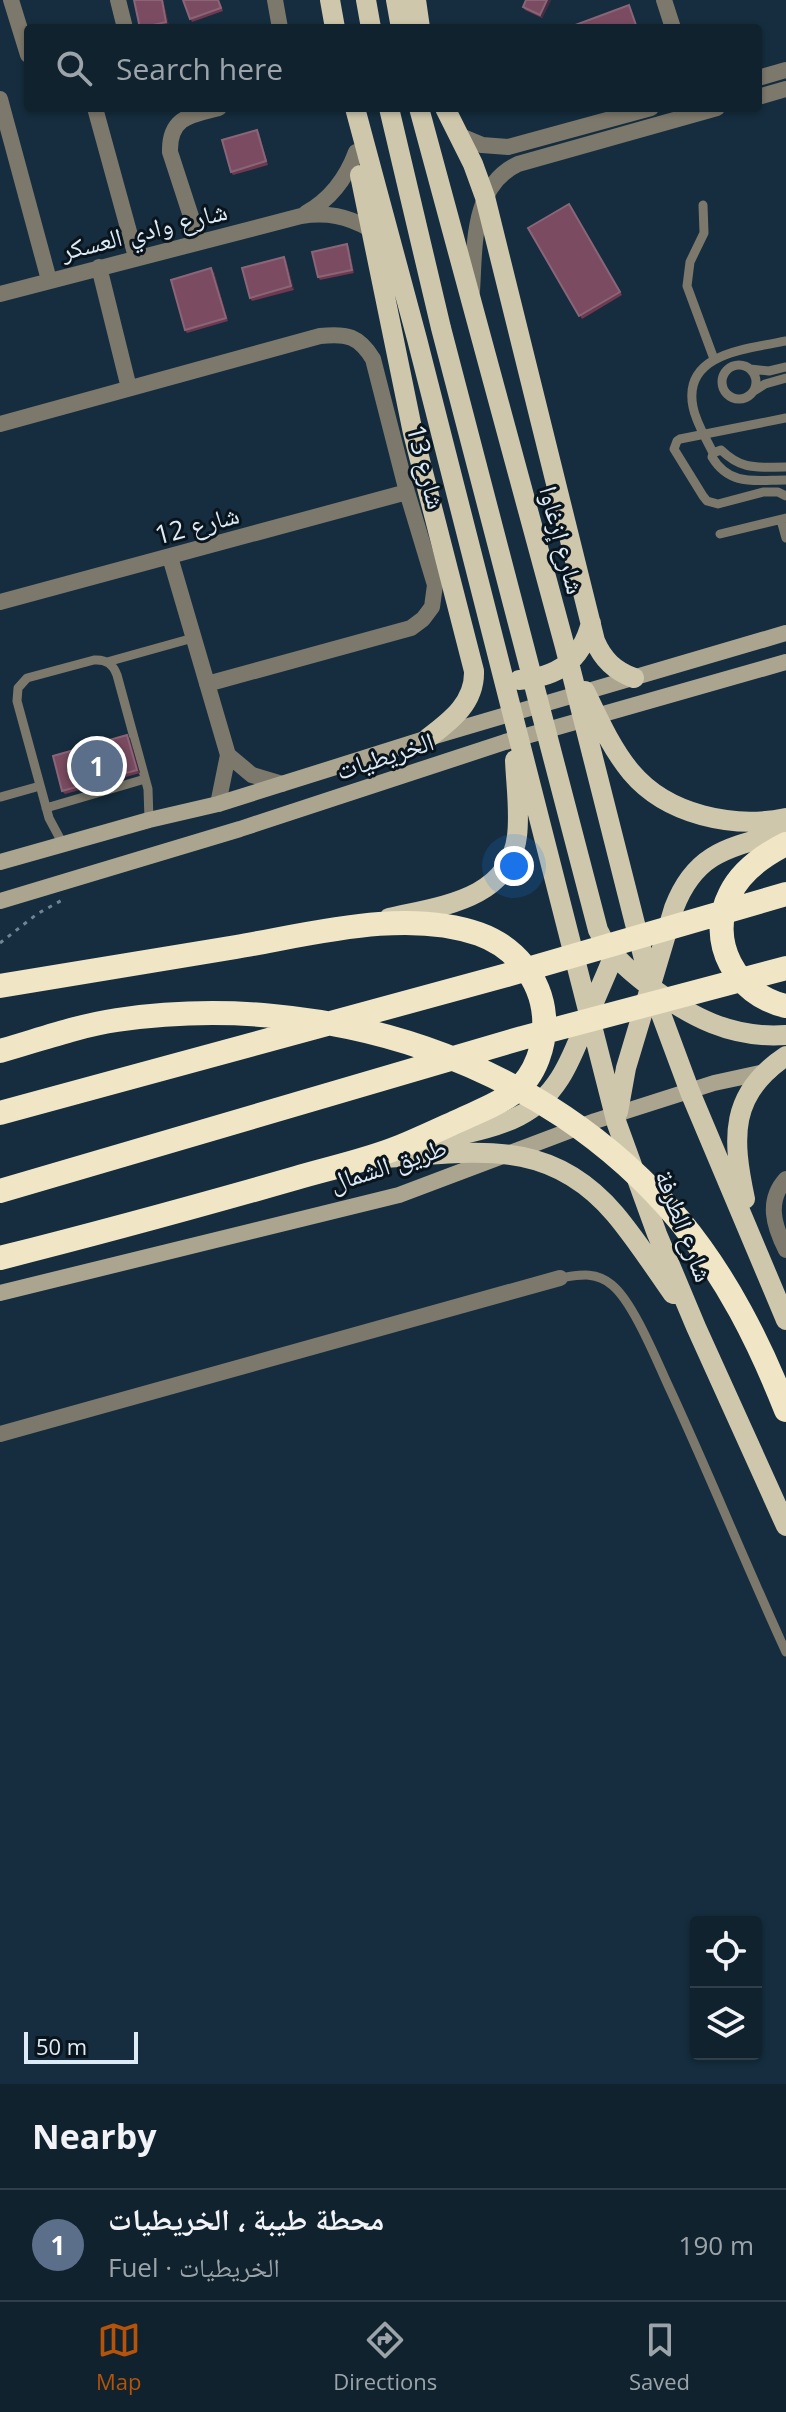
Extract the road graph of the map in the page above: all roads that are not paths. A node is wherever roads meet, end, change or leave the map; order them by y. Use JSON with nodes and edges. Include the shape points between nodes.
{"nodes":[{"id":1,"x":11,"y":0,"type":"edge"},
{"id":2,"x":118,"y":0,"type":"edge"},
{"id":3,"x":275,"y":0,"type":"edge"},
{"id":4,"x":330,"y":0,"type":"edge"},
{"id":5,"x":366,"y":0,"type":"edge"},
{"id":6,"x":396,"y":0,"type":"edge"},
{"id":7,"x":416,"y":0,"type":"edge"},
{"id":8,"x":664,"y":0,"type":"edge"},
{"id":9,"x":124,"y":24,"type":"edge"},
{"id":10,"x":279,"y":24,"type":"edge"},
{"id":11,"x":334,"y":24,"type":"edge"},
{"id":12,"x":370,"y":24,"type":"edge"},
{"id":13,"x":400,"y":24,"type":"edge"},
{"id":14,"x":419,"y":24,"type":"edge"},
{"id":15,"x":672,"y":24,"type":"edge"},
{"id":16,"x":24,"y":42,"type":"edge"},
{"id":17,"x":786,"y":70,"type":"edge"},
{"id":18,"x":762,"y":77,"type":"edge"},
{"id":19,"x":786,"y":89,"type":"edge"},
{"id":20,"x":762,"y":96,"type":"edge"},
{"id":21,"x":0,"y":99,"type":"edge"},
{"id":22,"x":96,"y":112,"type":"edge"},
{"id":23,"x":204,"y":112,"type":"edge"},
{"id":24,"x":353,"y":112,"type":"edge"},
{"id":25,"x":354,"y":112,"type":"edge"},
{"id":26,"x":390,"y":112,"type":"edge"},
{"id":27,"x":420,"y":112,"type":"edge"},
{"id":28,"x":447,"y":112,"type":"edge"},
{"id":29,"x":640,"y":112,"type":"edge"},
{"id":30,"x":697,"y":112,"type":"edge"},
{"id":31,"x":458,"y":135,"type":"junction"},
{"id":32,"x":550,"y":146,"type":"junction"},
{"id":33,"x":356,"y":152,"type":"junction"},
{"id":34,"x":485,"y":197,"type":"junction"},
{"id":35,"x":703,"y":205,"type":"dead end"},
{"id":36,"x":301,"y":216,"type":"junction"},
{"id":37,"x":370,"y":229,"type":"junction"},
{"id":38,"x":199,"y":241,"type":"junction"},
{"id":39,"x":136,"y":257,"type":"junction"},
{"id":40,"x":99,"y":267,"type":"junction"},
{"id":41,"x":49,"y":280,"type":"junction"},
{"id":42,"x":0,"y":294,"type":"edge"},
{"id":43,"x":474,"y":313,"type":"junction"},
{"id":44,"x":786,"y":341,"type":"edge"},
{"id":45,"x":714,"y":359,"type":"junction"},
{"id":46,"x":786,"y":367,"type":"edge"},
{"id":47,"x":750,"y":369,"type":"junction"},
{"id":48,"x":786,"y":378,"type":"edge"},
{"id":49,"x":129,"y":388,"type":"junction"},
{"id":50,"x":754,"y":391,"type":"junction"},
{"id":51,"x":786,"y":418,"type":"edge"},
{"id":52,"x":0,"y":424,"type":"edge"},
{"id":53,"x":705,"y":435,"type":"junction"},
{"id":54,"x":713,"y":453,"type":"junction"},
{"id":55,"x":786,"y":467,"type":"edge"},
{"id":56,"x":786,"y":480,"type":"edge"},
{"id":57,"x":407,"y":492,"type":"junction"},
{"id":58,"x":786,"y":496,"type":"edge"},
{"id":59,"x":784,"y":519,"type":"edge"},
{"id":60,"x":720,"y":534,"type":"dead end"},
{"id":61,"x":786,"y":537,"type":"edge"},
{"id":62,"x":170,"y":557,"type":"junction"},
{"id":63,"x":0,"y":602,"type":"edge"},
{"id":64,"x":591,"y":623,"type":"junction"},
{"id":65,"x":786,"y":633,"type":"edge"},
{"id":66,"x":193,"y":638,"type":"junction"},
{"id":67,"x":565,"y":647,"type":"junction"},
{"id":68,"x":469,"y":652,"type":"junction"},
{"id":69,"x":107,"y":662,"type":"junction"},
{"id":70,"x":786,"y":662,"type":"edge"},
{"id":71,"x":634,"y":678,"type":"junction"},
{"id":72,"x":207,"y":684,"type":"junction"},
{"id":73,"x":513,"y":720,"type":"junction"},
{"id":74,"x":428,"y":738,"type":"junction"},
{"id":75,"x":228,"y":755,"type":"junction"},
{"id":76,"x":145,"y":779,"type":"junction"},
{"id":77,"x":282,"y":784,"type":"junction"},
{"id":78,"x":40,"y":786,"type":"junction"},
{"id":79,"x":1,"y":797,"type":"edge"},
{"id":80,"x":218,"y":804,"type":"junction"},
{"id":81,"x":46,"y":808,"type":"junction"},
{"id":82,"x":786,"y":818,"type":"edge"},
{"id":83,"x":149,"y":820,"type":"junction"},
{"id":84,"x":786,"y":832,"type":"edge"},
{"id":85,"x":786,"y":844,"type":"edge"},
{"id":86,"x":64,"y":846,"type":"junction"},
{"id":87,"x":619,"y":860,"type":"junction"},
{"id":88,"x":0,"y":862,"type":"edge"},
{"id":89,"x":786,"y":894,"type":"edge"},
{"id":90,"x":0,"y":901,"type":"edge"},
{"id":91,"x":354,"y":926,"type":"junction"},
{"id":92,"x":614,"y":956,"type":"junction"},
{"id":93,"x":786,"y":968,"type":"edge"},
{"id":94,"x":0,"y":986,"type":"edge"},
{"id":95,"x":651,"y":987,"type":"junction"},
{"id":96,"x":786,"y":1006,"type":"edge"},
{"id":97,"x":588,"y":1016,"type":"junction"},
{"id":98,"x":786,"y":1035,"type":"edge"},
{"id":99,"x":0,"y":1051,"type":"edge"},
{"id":100,"x":786,"y":1056,"type":"edge"},
{"id":101,"x":786,"y":1069,"type":"edge"},
{"id":102,"x":0,"y":1113,"type":"edge"},
{"id":103,"x":617,"y":1124,"type":"junction"},
{"id":104,"x":395,"y":1149,"type":"junction"},
{"id":105,"x":362,"y":1159,"type":"junction"},
{"id":106,"x":786,"y":1179,"type":"edge"},
{"id":107,"x":0,"y":1191,"type":"edge"},
{"id":108,"x":753,"y":1242,"type":"junction"},
{"id":109,"x":786,"y":1250,"type":"edge"},
{"id":110,"x":0,"y":1258,"type":"edge"},
{"id":111,"x":560,"y":1278,"type":"joint"},
{"id":112,"x":0,"y":1293,"type":"edge"},
{"id":113,"x":783,"y":1312,"type":"edge"},
{"id":114,"x":696,"y":1327,"type":"junction"},
{"id":115,"x":786,"y":1410,"type":"edge"},
{"id":116,"x":0,"y":1434,"type":"edge"},
{"id":117,"x":786,"y":1526,"type":"edge"},
{"id":118,"x":786,"y":1652,"type":"edge"}],
"edges":[{"from":1,"to":16,"type":"street"},
{"from":2,"to":9,"type":"street"},
{"from":3,"to":10,"type":"street"},
{"from":4,"to":11,"type":"main road"},
{"from":5,"to":12,"type":"main road"},
{"from":6,"to":13,"type":"main road"},
{"from":7,"to":14,"type":"main road"},
{"from":8,"to":15,"type":"street"},
{"from":17,"to":18,"type":"street"},
{"from":19,"to":20,"type":"street"},
{"from":21,"to":41,"type":"street"},
{"from":22,"to":39,"type":"street"},
{"from":23,"to":38,"type":"street","via":[[186,117],[170,141]]},
{"from":24,"to":33,"type":"main road"},
{"from":25,"to":73,"type":"main road"},
{"from":26,"to":92,"type":"main road","via":[[594,919]]},
{"from":27,"to":43,"type":"main road","name":"شارع إزغاوا"},
{"from":28,"to":31,"type":"main road"},
{"from":29,"to":32,"type":"street"},
{"from":30,"to":32,"type":"street"},
{"from":31,"to":32,"type":"street","via":[[495,147]]},
{"from":31,"to":34,"type":"main road"},
{"from":32,"to":34,"type":"street","via":[[509,168]]},
{"from":33,"to":36,"type":"street","name":"شارع وادي العسكر","via":[[341,183]]},
{"from":33,"to":37,"type":"main road"},
{"from":34,"to":43,"type":"street","via":[[475,245]]},
{"from":34,"to":64,"type":"main road"},
{"from":35,"to":45,"type":"lane","via":[[704,233],[690,262],[687,286]]},
{"from":36,"to":37,"type":"street","name":"شارع وادي العسكر","via":[[329,214]]},
{"from":36,"to":38,"type":"street","name":"شارع وادي العسكر"},
{"from":37,"to":68,"type":"main road","via":[[413,433]]},
{"from":38,"to":39,"type":"street","name":"شارع وادي العسكر"},
{"from":39,"to":40,"type":"street","name":"شارع وادي العسكر"},
{"from":40,"to":41,"type":"street","name":"شارع وادي العسكر"},
{"from":40,"to":49,"type":"street"},
{"from":41,"to":42,"type":"street","name":"شارع وادي العسكر"},
{"from":43,"to":67,"type":"main road","name":"شارع إزغاوا"},
{"from":44,"to":45,"type":"lane"},
{"from":45,"to":53,"type":"lane","via":[[699,374],[692,394]]},
{"from":46,"to":47,"type":"lane"},
{"from":47,"to":50,"type":"lane"},
{"from":47,"to":50,"type":"lane","via":[[734,366],[722,385],[739,399]]},
{"from":48,"to":50,"type":"lane"},
{"from":49,"to":52,"type":"street","name":"شارع 13"},
{"from":49,"to":57,"type":"street","name":"شارع 13","via":[[320,336],[354,339],[373,359]]},
{"from":51,"to":53,"type":"lane"},
{"from":53,"to":54,"type":"lane"},
{"from":53,"to":58,"type":"lane","via":[[680,439],[674,449],[707,501],[718,504],[771,491]]},
{"from":54,"to":55,"type":"lane","via":[[721,450],[744,466]]},
{"from":54,"to":56,"type":"lane","via":[[732,478]]},
{"from":57,"to":62,"type":"street","name":"شارع 12"},
{"from":57,"to":72,"type":"street","name":"شارع 13","via":[[435,585],[434,600],[423,619],[411,628]]},
{"from":59,"to":60,"type":"lane"},
{"from":59,"to":61,"type":"lane"},
{"from":62,"to":63,"type":"street","name":"شارع 12"},
{"from":62,"to":66,"type":"street"},
{"from":64,"to":68,"type":"main road","via":[[584,645],[571,660],[538,678],[502,679]]},
{"from":64,"to":71,"type":"main road","via":[[606,660]]},
{"from":65,"to":71,"type":"main road","name":"الخريطيات"},
{"from":66,"to":69,"type":"lane"},
{"from":66,"to":72,"type":"street"},
{"from":67,"to":82,"type":"main road","via":[[607,735],[629,770],[649,789],[710,817],[748,822]]},
{"from":67,"to":87,"type":"main road","name":"شارع إزغاوا"},
{"from":68,"to":74,"type":"main road","via":[[474,671],[471,694]]},
{"from":69,"to":76,"type":"lane","via":[[117,675]]},
{"from":69,"to":78,"type":"lane","via":[[94,660],[27,678],[18,688]]},
{"from":70,"to":90,"type":"main road","name":"الخريطيات","via":[[505,742]]},
{"from":71,"to":74,"type":"main road","name":"الخريطيات"},
{"from":72,"to":75,"type":"street"},
{"from":73,"to":91,"type":"main road","via":[[517,834],[502,873],[485,890],[460,900]]},
{"from":73,"to":97,"type":"main road","name":"شارع الطرفة"},
{"from":74,"to":77,"type":"main road","name":"الخريطيات"},
{"from":75,"to":77,"type":"street","via":[[252,775]]},
{"from":75,"to":80,"type":"street"},
{"from":76,"to":81,"type":"lane"},
{"from":76,"to":83,"type":"lane"},
{"from":77,"to":80,"type":"main road","name":"الخريطيات"},
{"from":78,"to":79,"type":"lane"},
{"from":78,"to":81,"type":"lane"},
{"from":80,"to":83,"type":"main road","name":"الخريطيات"},
{"from":81,"to":86,"type":"lane"},
{"from":83,"to":86,"type":"main road","name":"الخريطيات"},
{"from":84,"to":95,"type":"main road","via":[[727,849],[695,870],[678,900]]},
{"from":85,"to":96,"type":"highway","via":[[741,878],[725,905],[721,929],[728,960],[745,985]]},
{"from":86,"to":88,"type":"main road","name":"الخريطيات"},
{"from":87,"to":92,"type":"main road","via":[[624,911]]},
{"from":87,"to":95,"type":"main road","name":"شارع إزغاوا"},
{"from":89,"to":102,"type":"highway"},
{"from":91,"to":94,"type":"highway"},
{"from":91,"to":104,"type":"highway","via":[[429,925],[482,935],[521,962],[542,1003],[543,1042],[528,1077],[515,1091]]},
{"from":92,"to":95,"type":"main road"},
{"from":92,"to":97,"type":"main road"},
{"from":93,"to":107,"type":"highway","via":[[522,1038]]},
{"from":95,"to":98,"type":"main road","via":[[717,1027]]},
{"from":95,"to":103,"type":"main road","via":[[623,1078]]},
{"from":95,"to":108,"type":"main road"},
{"from":97,"to":103,"type":"main road","name":"شارع الطرفة"},
{"from":97,"to":104,"type":"main road","via":[[561,1079],[529,1111],[484,1129]]},
{"from":99,"to":115,"type":"highway","via":[[116,1020],[243,1013],[355,1027],[408,1041],[488,1073],[567,1119],[614,1155],[679,1220],[732,1294]]},
{"from":100,"to":108,"type":"main road","via":[[755,1083],[738,1122],[738,1161]]},
{"from":101,"to":112,"type":"main road","name":"طريق الشمال","via":[[714,1083],[595,1121],[399,1195]]},
{"from":103,"to":114,"type":"main road","name":"شارع الطرفة"},
{"from":104,"to":105,"type":"highway"},
{"from":105,"to":110,"type":"highway"},
{"from":105,"to":114,"type":"main road","via":[[504,1154],[559,1167],[615,1214]]},
{"from":106,"to":109,"type":"street","via":[[776,1194],[773,1215]]},
{"from":108,"to":113,"type":"main road"},
{"from":111,"to":116,"type":"street"},
{"from":111,"to":118,"type":"lane","via":[[601,1277],[629,1308]]},
{"from":114,"to":117,"type":"main road","name":"شارع الطرفة"}]}
